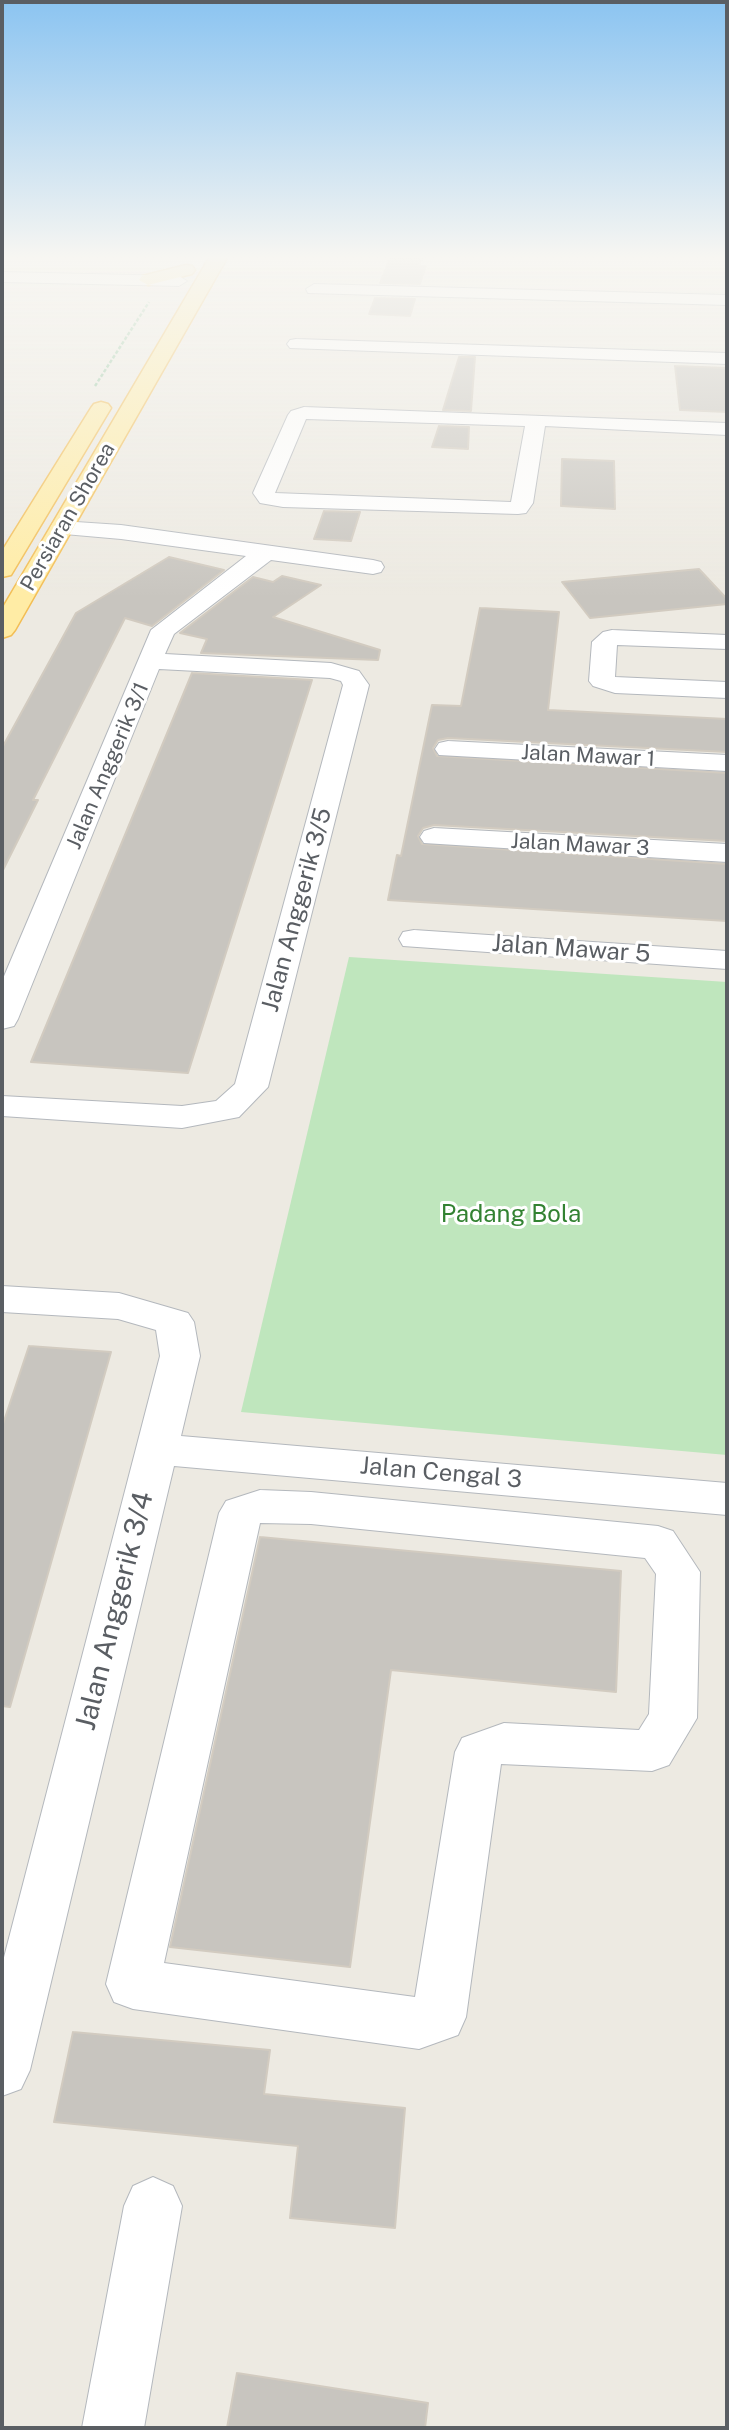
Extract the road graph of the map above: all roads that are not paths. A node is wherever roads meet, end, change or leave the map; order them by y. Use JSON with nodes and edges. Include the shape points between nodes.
{"nodes":[{"id":1,"x":152,"y":371,"type":"edge"},
{"id":2,"x":109,"y":396,"type":"dead end"},
{"id":3,"x":536,"y":420,"type":"junction"},
{"id":4,"x":727,"y":429,"type":"edge"},
{"id":5,"x":51,"y":489,"type":"junction"},
{"id":6,"x":61,"y":527,"type":"junction"},
{"id":7,"x":265,"y":553,"type":"junction"},
{"id":8,"x":4,"y":567,"type":"edge"},
{"id":9,"x":373,"y":567,"type":"dead end"},
{"id":10,"x":2,"y":630,"type":"edge"},
{"id":11,"x":727,"y":642,"type":"edge"},
{"id":12,"x":152,"y":662,"type":"junction"},
{"id":13,"x":602,"y":663,"type":"junction"},
{"id":14,"x":727,"y":670,"type":"edge"},
{"id":15,"x":727,"y":690,"type":"edge"},
{"id":16,"x":448,"y":749,"type":"dead end"},
{"id":17,"x":727,"y":763,"type":"edge"},
{"id":18,"x":433,"y":837,"type":"dead end"},
{"id":19,"x":727,"y":853,"type":"edge"},
{"id":20,"x":414,"y":939,"type":"dead end"},
{"id":21,"x":727,"y":960,"type":"edge"},
{"id":22,"x":2,"y":1019,"type":"edge"},
{"id":23,"x":2,"y":1106,"type":"edge"},
{"id":24,"x":2,"y":1299,"type":"edge"},
{"id":25,"x":155,"y":1449,"type":"junction"},
{"id":26,"x":320,"y":1462,"type":"junction"},
{"id":27,"x":727,"y":1499,"type":"edge"},
{"id":28,"x":311,"y":1508,"type":"junction"},
{"id":29,"x":2,"y":2070,"type":"edge"},
{"id":30,"x":153,"y":2206,"type":"dead end"},
{"id":31,"x":113,"y":2428,"type":"edge"}],
"edges":[{"from":1,"to":6,"type":"main road","name":"Persiaran Shorea"},
{"from":2,"to":5,"type":"main road","name":"Persiaran Shorea"},
{"from":3,"to":3,"type":"street","via":[[304,413],[298,415],[264,493],[283,501],[518,508]]},
{"from":3,"to":4,"type":"street"},
{"from":5,"to":6,"type":"main road","via":[[55,497],[52,523]]},
{"from":5,"to":8,"type":"main road","name":"Persiaran Shorea"},
{"from":6,"to":7,"type":"street"},
{"from":6,"to":8,"type":"main road","via":[[42,533]]},
{"from":6,"to":10,"type":"main road","name":"Persiaran Shorea"},
{"from":7,"to":9,"type":"street"},
{"from":7,"to":12,"type":"street","name":"Jalan Anggerik 3/1","via":[[163,630]]},
{"from":11,"to":13,"type":"street","via":[[612,637],[604,642]]},
{"from":12,"to":22,"type":"street","name":"Jalan Anggerik 3/1"},
{"from":12,"to":23,"type":"street","name":"Jalan Anggerik 3/5","via":[[331,671],[350,676],[356,685],[251,1087],[227,1110],[182,1117]]},
{"from":13,"to":14,"type":"street"},
{"from":13,"to":15,"type":"street","via":[[602,681],[615,685]]},
{"from":16,"to":17,"type":"street","name":"Jalan Mawar 1"},
{"from":18,"to":19,"type":"street","name":"Jalan Mawar 3"},
{"from":20,"to":21,"type":"street","name":"Jalan Mawar 5"},
{"from":24,"to":25,"type":"street","name":"Jalan Anggerik 3/4","via":[[119,1306],[174,1322],[180,1356]]},
{"from":25,"to":26,"type":"street","name":"Jalan Cengal 3"},
{"from":25,"to":29,"type":"street","name":"Jalan Anggerik 3/4"},
{"from":26,"to":27,"type":"street","name":"Jalan Cengal 3"},
{"from":26,"to":28,"type":"street"},
{"from":28,"to":28,"type":"street","via":[[260,1506],[241,1513],[133,1984],[419,2023],[439,2017],[479,1752],[504,1742],[652,1751],[673,1718],[678,1572],[658,1543]]},
{"from":30,"to":31,"type":"street"}]}
